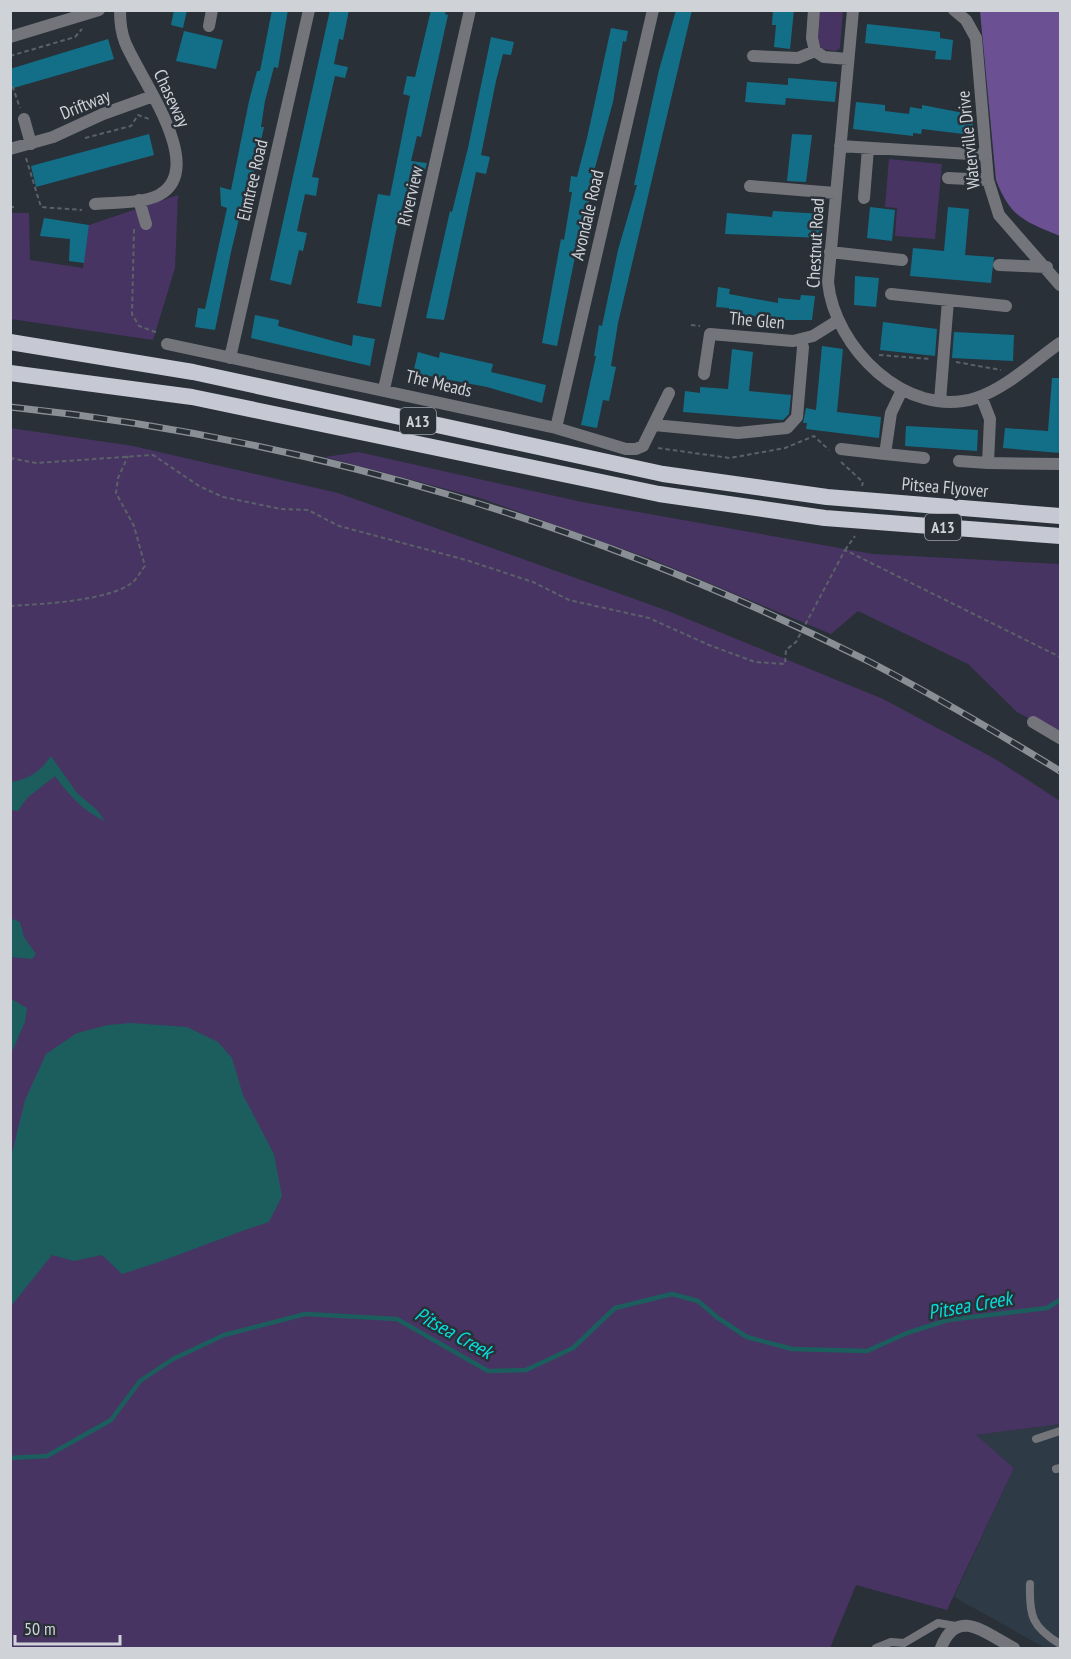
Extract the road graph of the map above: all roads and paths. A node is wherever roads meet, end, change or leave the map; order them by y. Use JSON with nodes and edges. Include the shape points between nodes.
{"nodes":[{"id":1,"x":99,"y":10,"type":"edge"},
{"id":2,"x":120,"y":10,"type":"edge"},
{"id":3,"x":212,"y":10,"type":"edge"},
{"id":4,"x":309,"y":10,"type":"edge"},
{"id":5,"x":470,"y":10,"type":"edge"},
{"id":6,"x":653,"y":10,"type":"edge"},
{"id":7,"x":814,"y":10,"type":"edge"},
{"id":8,"x":853,"y":10,"type":"edge"},
{"id":9,"x":954,"y":10,"type":"edge"},
{"id":10,"x":85,"y":24,"type":"dead end"},
{"id":11,"x":209,"y":26,"type":"dead end"},
{"id":12,"x":10,"y":37,"type":"edge"},
{"id":13,"x":815,"y":51,"type":"junction"},
{"id":14,"x":10,"y":56,"type":"edge"},
{"id":15,"x":753,"y":56,"type":"dead end"},
{"id":16,"x":848,"y":59,"type":"junction"},
{"id":17,"x":10,"y":80,"type":"edge"},
{"id":18,"x":153,"y":96,"type":"junction"},
{"id":19,"x":24,"y":119,"type":"joint"},
{"id":20,"x":151,"y":120,"type":"dead end"},
{"id":21,"x":82,"y":139,"type":"dead end"},
{"id":22,"x":840,"y":146,"type":"junction"},
{"id":23,"x":868,"y":148,"type":"junction"},
{"id":24,"x":10,"y":149,"type":"edge"},
{"id":25,"x":33,"y":149,"type":"junction"},
{"id":26,"x":986,"y":155,"type":"junction"},
{"id":27,"x":948,"y":178,"type":"dead end"},
{"id":28,"x":988,"y":180,"type":"junction"},
{"id":29,"x":750,"y":186,"type":"dead end"},
{"id":30,"x":835,"y":194,"type":"junction"},
{"id":31,"x":864,"y":198,"type":"dead end"},
{"id":32,"x":139,"y":200,"type":"junction"},
{"id":33,"x":95,"y":204,"type":"joint"},
{"id":34,"x":146,"y":224,"type":"joint"},
{"id":35,"x":830,"y":252,"type":"junction"},
{"id":36,"x":902,"y":260,"type":"dead end"},
{"id":37,"x":999,"y":265,"type":"dead end"},
{"id":38,"x":1047,"y":267,"type":"junction"},
{"id":39,"x":1060,"y":285,"type":"edge"},
{"id":40,"x":891,"y":294,"type":"dead end"},
{"id":41,"x":948,"y":300,"type":"junction"},
{"id":42,"x":1006,"y":306,"type":"dead end"},
{"id":43,"x":837,"y":321,"type":"junction"},
{"id":44,"x":691,"y":325,"type":"dead end"},
{"id":45,"x":703,"y":326,"type":"dead end"},
{"id":46,"x":10,"y":342,"type":"edge"},
{"id":47,"x":1060,"y":343,"type":"edge"},
{"id":48,"x":167,"y":344,"type":"joint"},
{"id":49,"x":803,"y":347,"type":"dead end"},
{"id":50,"x":230,"y":358,"type":"junction"},
{"id":51,"x":944,"y":360,"type":"junction"},
{"id":52,"x":880,"y":361,"type":"dead end"},
{"id":53,"x":1009,"y":371,"type":"dead end"},
{"id":54,"x":10,"y":373,"type":"edge"},
{"id":55,"x":704,"y":374,"type":"dead end"},
{"id":56,"x":384,"y":389,"type":"junction"},
{"id":57,"x":902,"y":390,"type":"junction"},
{"id":58,"x":669,"y":393,"type":"dead end"},
{"id":59,"x":981,"y":396,"type":"junction"},
{"id":60,"x":940,"y":401,"type":"junction"},
{"id":61,"x":654,"y":425,"type":"junction"},
{"id":62,"x":556,"y":428,"type":"junction"},
{"id":63,"x":643,"y":446,"type":"junction"},
{"id":64,"x":837,"y":453,"type":"junction"},
{"id":65,"x":885,"y":454,"type":"junction"},
{"id":66,"x":128,"y":456,"type":"junction"},
{"id":67,"x":10,"y":458,"type":"edge"},
{"id":68,"x":924,"y":458,"type":"dead end"},
{"id":69,"x":959,"y":461,"type":"dead end"},
{"id":70,"x":988,"y":463,"type":"junction"},
{"id":71,"x":1060,"y":464,"type":"edge"},
{"id":72,"x":862,"y":482,"type":"dead end"},
{"id":73,"x":1060,"y":516,"type":"edge"},
{"id":74,"x":856,"y":535,"type":"dead end"},
{"id":75,"x":1060,"y":536,"type":"edge"},
{"id":76,"x":845,"y":550,"type":"junction"},
{"id":77,"x":10,"y":606,"type":"edge"},
{"id":78,"x":1060,"y":657,"type":"edge"},
{"id":79,"x":1033,"y":722,"type":"dead end"},
{"id":80,"x":1060,"y":738,"type":"edge"},
{"id":81,"x":1060,"y":1431,"type":"edge"},
{"id":82,"x":1036,"y":1439,"type":"dead end"},
{"id":83,"x":1030,"y":1584,"type":"dead end"},
{"id":84,"x":956,"y":1626,"type":"junction"},
{"id":85,"x":1060,"y":1644,"type":"edge"},
{"id":86,"x":876,"y":1648,"type":"edge"},
{"id":87,"x":941,"y":1648,"type":"edge"},
{"id":88,"x":1014,"y":1648,"type":"edge"}],
"edges":[{"from":1,"to":12,"type":"street"},
{"from":2,"to":18,"type":"street","name":"Chaseway","via":[[125,43]]},
{"from":3,"to":11,"type":"street"},
{"from":4,"to":50,"type":"street","name":"Elmtree Road"},
{"from":5,"to":56,"type":"street","name":"Riverview"},
{"from":6,"to":62,"type":"street","name":"Avondale Road"},
{"from":7,"to":13,"type":"street"},
{"from":8,"to":16,"type":"street","name":"Chestnut Road"},
{"from":9,"to":26,"type":"street","name":"Waterville Drive","via":[[966,20],[975,38]]},
{"from":10,"to":14,"type":"path","via":[[75,38]]},
{"from":13,"to":15,"type":"street","via":[[798,58]]},
{"from":13,"to":16,"type":"street","via":[[824,57]]},
{"from":16,"to":22,"type":"street","name":"Chestnut Road"},
{"from":17,"to":19,"type":"path"},
{"from":18,"to":25,"type":"street","name":"Driftway"},
{"from":18,"to":32,"type":"street","name":"Chaseway","via":[[170,132],[177,171],[172,184],[158,196]]},
{"from":19,"to":25,"type":"street"},
{"from":20,"to":21,"type":"path","via":[[138,115],[131,126]]},
{"from":22,"to":23,"type":"street"},
{"from":22,"to":30,"type":"street","name":"Chestnut Road"},
{"from":23,"to":26,"type":"street"},
{"from":23,"to":31,"type":"street"},
{"from":24,"to":25,"type":"street","name":"Driftway"},
{"from":25,"to":33,"type":"path","via":[[25,157],[41,207],[94,211]]},
{"from":26,"to":28,"type":"street","name":"Waterville Drive"},
{"from":27,"to":28,"type":"street"},
{"from":28,"to":38,"type":"street","name":"Waterville Drive","via":[[999,215]]},
{"from":29,"to":30,"type":"street"},
{"from":30,"to":35,"type":"street","name":"Chestnut Road"},
{"from":32,"to":33,"type":"street"},
{"from":32,"to":34,"type":"street"},
{"from":34,"to":48,"type":"path","via":[[134,226],[132,314],[139,326],[165,335]]},
{"from":35,"to":36,"type":"street"},
{"from":35,"to":43,"type":"street","name":"Chestnut Road","via":[[829,293]]},
{"from":37,"to":38,"type":"street"},
{"from":38,"to":39,"type":"street","name":"Waterville Drive"},
{"from":40,"to":41,"type":"street"},
{"from":41,"to":42,"type":"street"},
{"from":41,"to":51,"type":"street"},
{"from":43,"to":55,"type":"street","name":"The Glen","via":[[813,336],[793,341],[710,334]]},
{"from":43,"to":57,"type":"street","name":"Chestnut Road","via":[[860,352]]},
{"from":44,"to":45,"type":"path"},
{"from":46,"to":73,"type":"highway","name":"Pitsea Flyover","number":"A13","via":[[193,372],[663,474],[827,496]]},
{"from":47,"to":59,"type":"street","name":"Chestnut Road"},
{"from":48,"to":50,"type":"street","name":"The Meads"},
{"from":49,"to":61,"type":"street","via":[[797,417],[787,428],[738,433]]},
{"from":50,"to":56,"type":"street","name":"The Meads"},
{"from":51,"to":52,"type":"path","via":[[873,354]]},
{"from":51,"to":53,"type":"path"},
{"from":51,"to":60,"type":"street"},
{"from":54,"to":75,"type":"highway","number":"A13","via":[[192,397],[659,494],[825,518]]},
{"from":56,"to":62,"type":"street","name":"The Meads"},
{"from":57,"to":60,"type":"street","name":"Chestnut Road"},
{"from":57,"to":65,"type":"street","via":[[891,413]]},
{"from":58,"to":61,"type":"street"},
{"from":59,"to":60,"type":"street","name":"Chestnut Road"},
{"from":59,"to":70,"type":"street","via":[[990,419]]},
{"from":61,"to":63,"type":"street"},
{"from":62,"to":63,"type":"street","name":"The Meads","via":[[626,449]]},
{"from":63,"to":64,"type":"path","via":[[729,458],[785,448],[814,436]]},
{"from":64,"to":65,"type":"street"},
{"from":64,"to":72,"type":"path"},
{"from":65,"to":68,"type":"street"},
{"from":66,"to":67,"type":"path","via":[[36,463]]},
{"from":66,"to":76,"type":"path","via":[[153,455],[199,486],[224,497],[281,509],[308,510],[339,526],[533,582],[569,600],[649,618],[755,662],[785,664],[786,650],[796,642]]},
{"from":66,"to":77,"type":"path","via":[[116,494],[134,526],[145,566],[134,582],[115,592]]},
{"from":69,"to":70,"type":"street"},
{"from":70,"to":71,"type":"street"},
{"from":74,"to":76,"type":"path"},
{"from":76,"to":78,"type":"path"},
{"from":79,"to":80,"type":"street"},
{"from":81,"to":82,"type":"lane"},
{"from":83,"to":85,"type":"lane","via":[[1033,1620]]},
{"from":84,"to":86,"type":"lane","via":[[938,1623],[904,1643],[891,1642]]},
{"from":84,"to":87,"type":"street"},
{"from":84,"to":88,"type":"street","via":[[968,1625]]}]}
